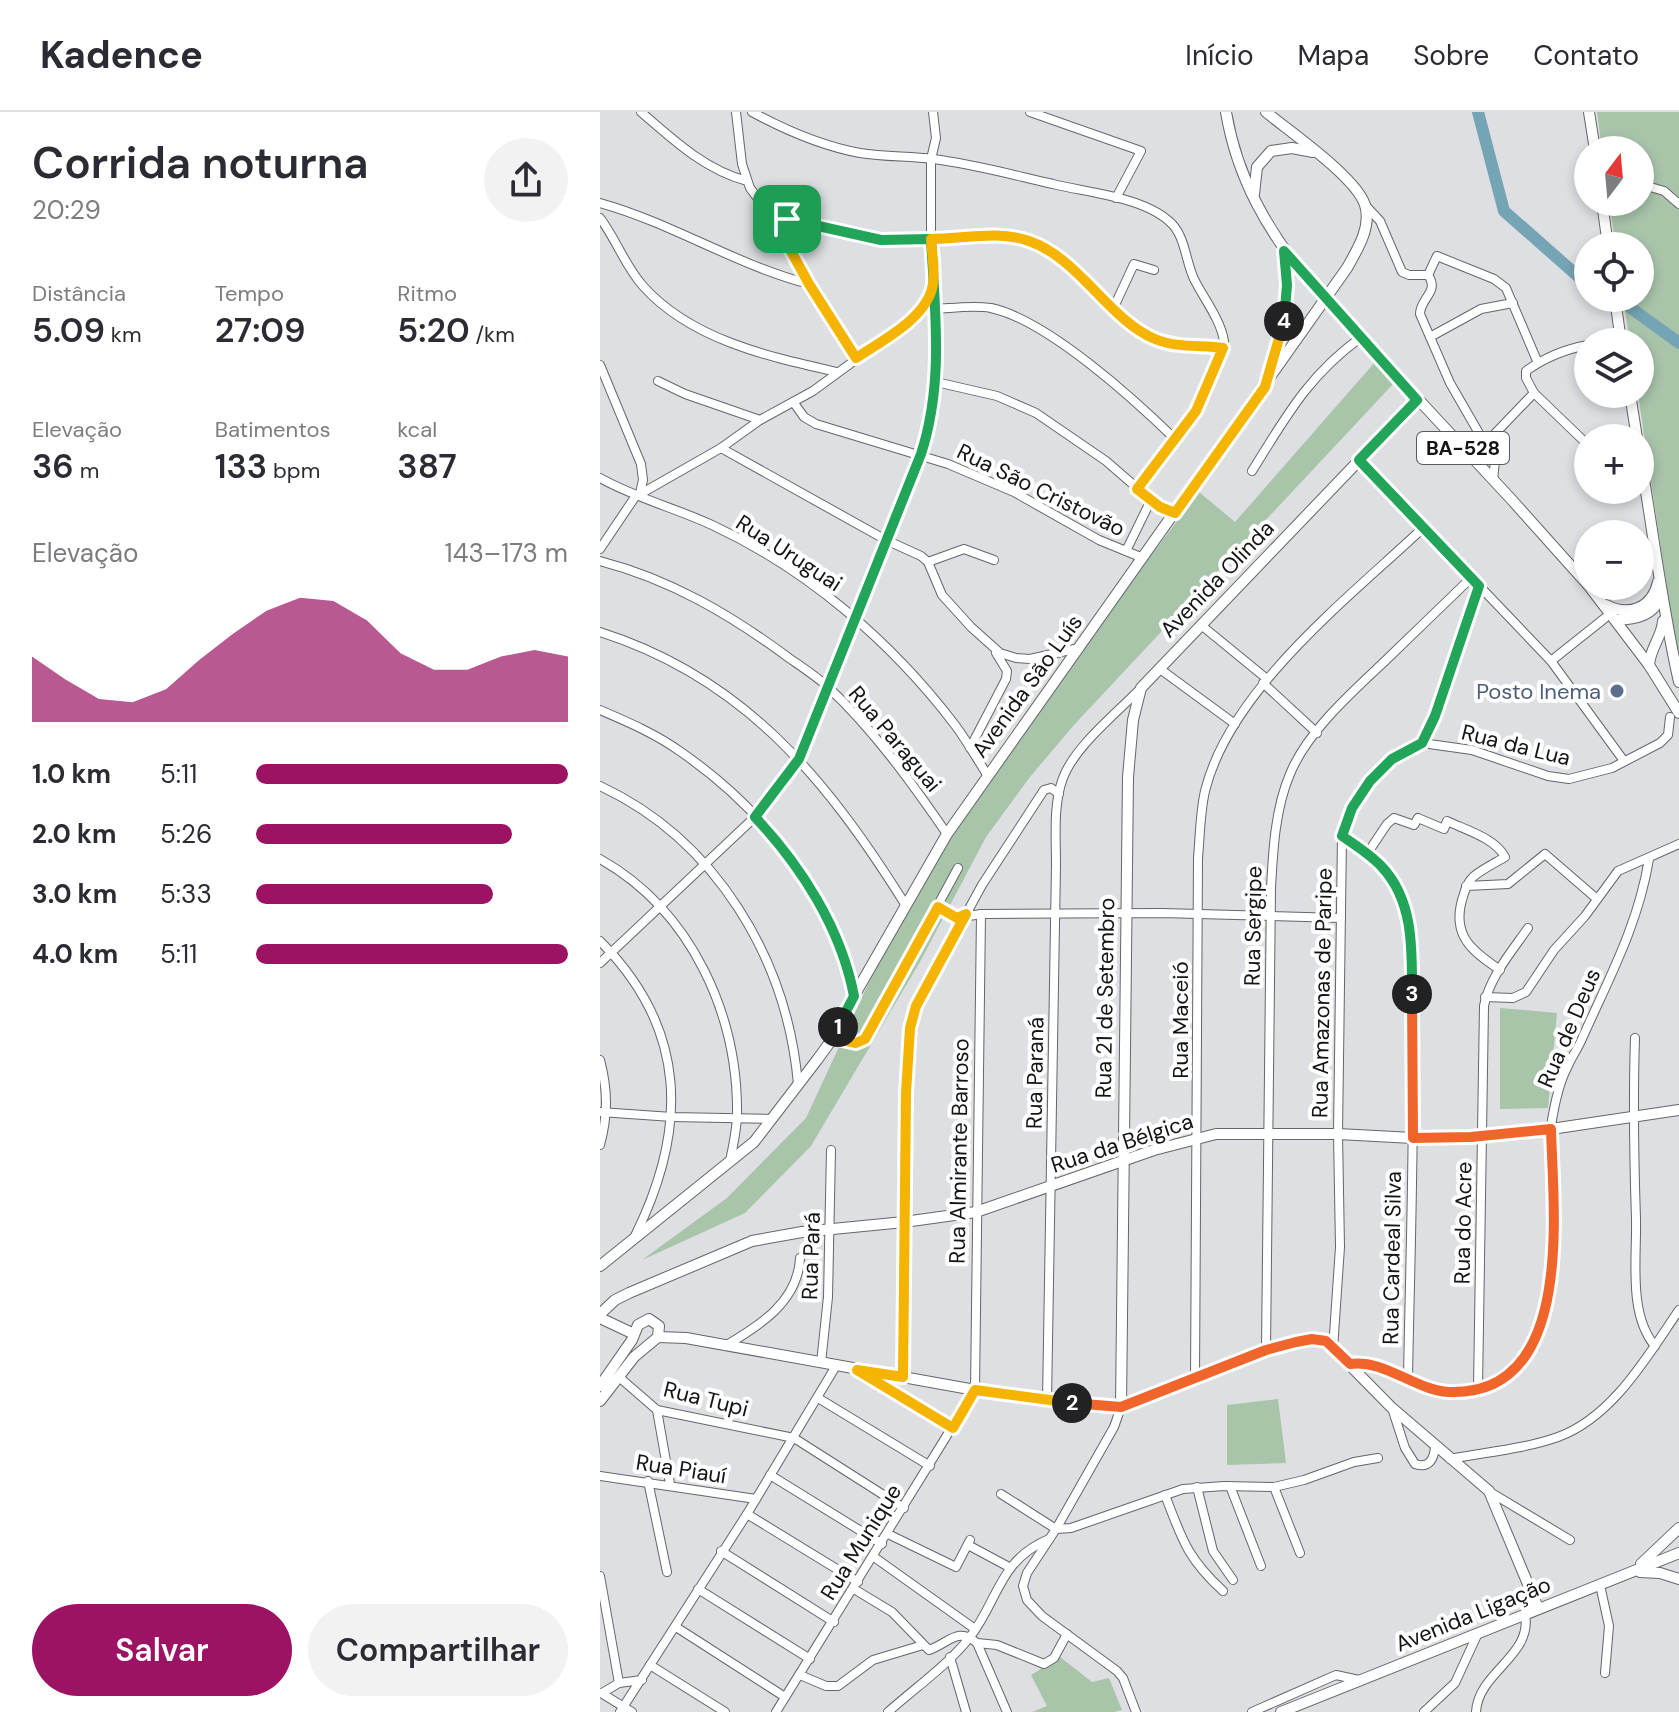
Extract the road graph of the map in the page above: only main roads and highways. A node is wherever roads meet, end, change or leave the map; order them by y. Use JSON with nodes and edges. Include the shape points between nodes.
{"nodes":[{"id":1,"x":1226,"y":112,"type":"edge"},
{"id":2,"x":1266,"y":112,"type":"edge"},
{"id":3,"x":1589,"y":112,"type":"edge"},
{"id":4,"x":1593,"y":136,"type":"edge"},
{"id":5,"x":1314,"y":152,"type":"junction"},
{"id":6,"x":1254,"y":200,"type":"junction"},
{"id":7,"x":1284,"y":251,"type":"junction"},
{"id":8,"x":1265,"y":387,"type":"junction"},
{"id":9,"x":1417,"y":400,"type":"junction"},
{"id":10,"x":1648,"y":504,"type":"edge"},
{"id":11,"x":1659,"y":568,"type":"junction"},
{"id":12,"x":1574,"y":570,"type":"edge"},
{"id":13,"x":1661,"y":583,"type":"junction"},
{"id":14,"x":1601,"y":600,"type":"edge"},
{"id":15,"x":1605,"y":604,"type":"junction"},
{"id":16,"x":1664,"y":615,"type":"junction"},
{"id":17,"x":1617,"y":620,"type":"junction"},
{"id":18,"x":1649,"y":665,"type":"junction"},
{"id":19,"x":1679,"y":682,"type":"edge"},
{"id":20,"x":1141,"y":688,"type":"joint"},
{"id":21,"x":1674,"y":715,"type":"edge"},
{"id":22,"x":1679,"y":1110,"type":"edge"},
{"id":23,"x":1123,"y":1161,"type":"junction"},
{"id":24,"x":600,"y":1266,"type":"edge"},
{"id":25,"x":600,"y":1316,"type":"edge"},
{"id":26,"x":658,"y":1332,"type":"junction"},
{"id":27,"x":634,"y":1334,"type":"junction"},
{"id":28,"x":600,"y":1386,"type":"edge"},
{"id":29,"x":600,"y":1401,"type":"edge"},
{"id":30,"x":1121,"y":1407,"type":"junction"},
{"id":31,"x":1679,"y":1528,"type":"edge"},
{"id":32,"x":1679,"y":1553,"type":"edge"},
{"id":33,"x":1630,"y":1573,"type":"junction"},
{"id":34,"x":1679,"y":1579,"type":"edge"},
{"id":35,"x":1538,"y":1608,"type":"junction"},
{"id":36,"x":1281,"y":1712,"type":"edge"}],
"edges":[{"from":1,"to":6,"type":"main road","number":"BA-528"},
{"from":2,"to":5,"type":"main road"},
{"from":3,"to":4,"type":"main road"},
{"from":5,"to":6,"type":"main road","via":[[1282,148],[1265,155],[1256,173]]},
{"from":5,"to":8,"type":"main road","name":"Avenida São Luís","via":[[1347,179],[1365,206],[1364,232],[1353,257]]},
{"from":6,"to":7,"type":"main road","number":"BA-528"},
{"from":7,"to":8,"type":"main road","via":[[1284,319]]},
{"from":7,"to":9,"type":"main road","number":"BA-528","bridge":true},
{"from":8,"to":24,"type":"main road","name":"Avenida São Luís","via":[[947,834],[833,1038],[772,1119],[730,1163]]},
{"from":9,"to":12,"type":"main road","number":"BA-528"},
{"from":9,"to":20,"type":"main road","name":"Avenida Olinda"},
{"from":10,"to":11,"type":"main road"},
{"from":11,"to":13,"type":"main road"},
{"from":11,"to":15,"type":"main road","via":[[1656,589],[1646,605],[1621,610]]},
{"from":13,"to":16,"type":"main road"},
{"from":13,"to":17,"type":"main road","via":[[1655,607]]},
{"from":14,"to":15,"type":"main road","number":"BA-528"},
{"from":15,"to":17,"type":"main road","number":"BA-528"},
{"from":16,"to":18,"type":"main road"},
{"from":16,"to":19,"type":"main road"},
{"from":17,"to":18,"type":"main road","number":"BA-528"},
{"from":18,"to":21,"type":"main road","number":"BA-528"},
{"from":20,"to":23,"type":"main road","name":"Rua 21 de Setembro","via":[[1129,748]]},
{"from":22,"to":23,"type":"main road","name":"Rua da Bélgica","via":[[1482,1136],[1216,1134]]},
{"from":23,"to":25,"type":"main road","name":"Rua da Bélgica","via":[[976,1212],[770,1236],[735,1246],[615,1300]]},
{"from":23,"to":30,"type":"main road","name":"Rua 21 de Setembro"},
{"from":25,"to":27,"type":"main road"},
{"from":26,"to":27,"type":"main road","via":[[653,1320],[645,1320]]},
{"from":26,"to":29,"type":"main road"},
{"from":26,"to":30,"type":"main road","via":[[975,1390]]},
{"from":27,"to":28,"type":"main road"},
{"from":30,"to":35,"type":"main road","via":[[1266,1350],[1312,1339],[1326,1341],[1391,1407],[1489,1491]]},
{"from":31,"to":33,"type":"main road"},
{"from":32,"to":33,"type":"main road","name":"Avenida Ligação"},
{"from":33,"to":34,"type":"main road"},
{"from":33,"to":35,"type":"main road","name":"Avenida Ligação"},
{"from":35,"to":36,"type":"main road","name":"Avenida Ligação"}]}
